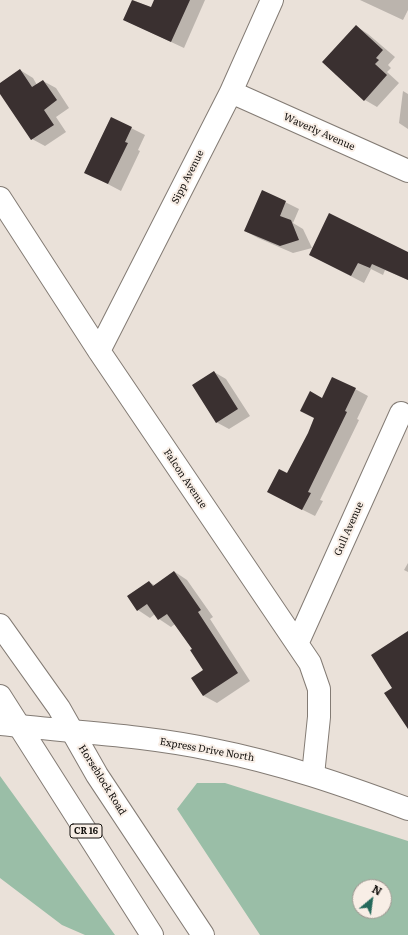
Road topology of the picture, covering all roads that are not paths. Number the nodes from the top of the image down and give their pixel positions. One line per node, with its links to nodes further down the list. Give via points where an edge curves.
1 (272, 0): 2 (street, Sipp Avenue)
2 (231, 92): 3 (street, Waverly Avenue); 5 (street, Sipp Avenue)
3 (408, 171)
4 (0, 198): 5 (street, Falcon Avenue)
5 (99, 352): 8 (street, Falcon Avenue)
6 (401, 413): 8 (street, Gull Avenue)
7 (0, 625): 11 (street, Horseblock Road, via 59,708)
8 (297, 644): 12 (street, Falcon Avenue, via 310,663 319,689)
9 (0, 696): 10 (street, CR 16)
10 (10, 725): 11 (street, Express Drive North); 14 (street, CR 16)
11 (71, 732): 12 (street, Express Drive North, via 212,749); 15 (street, Horseblock Road)
12 (313, 775): 13 (street, Express Drive North)
13 (408, 808)
14 (152, 935)
15 (203, 935)

